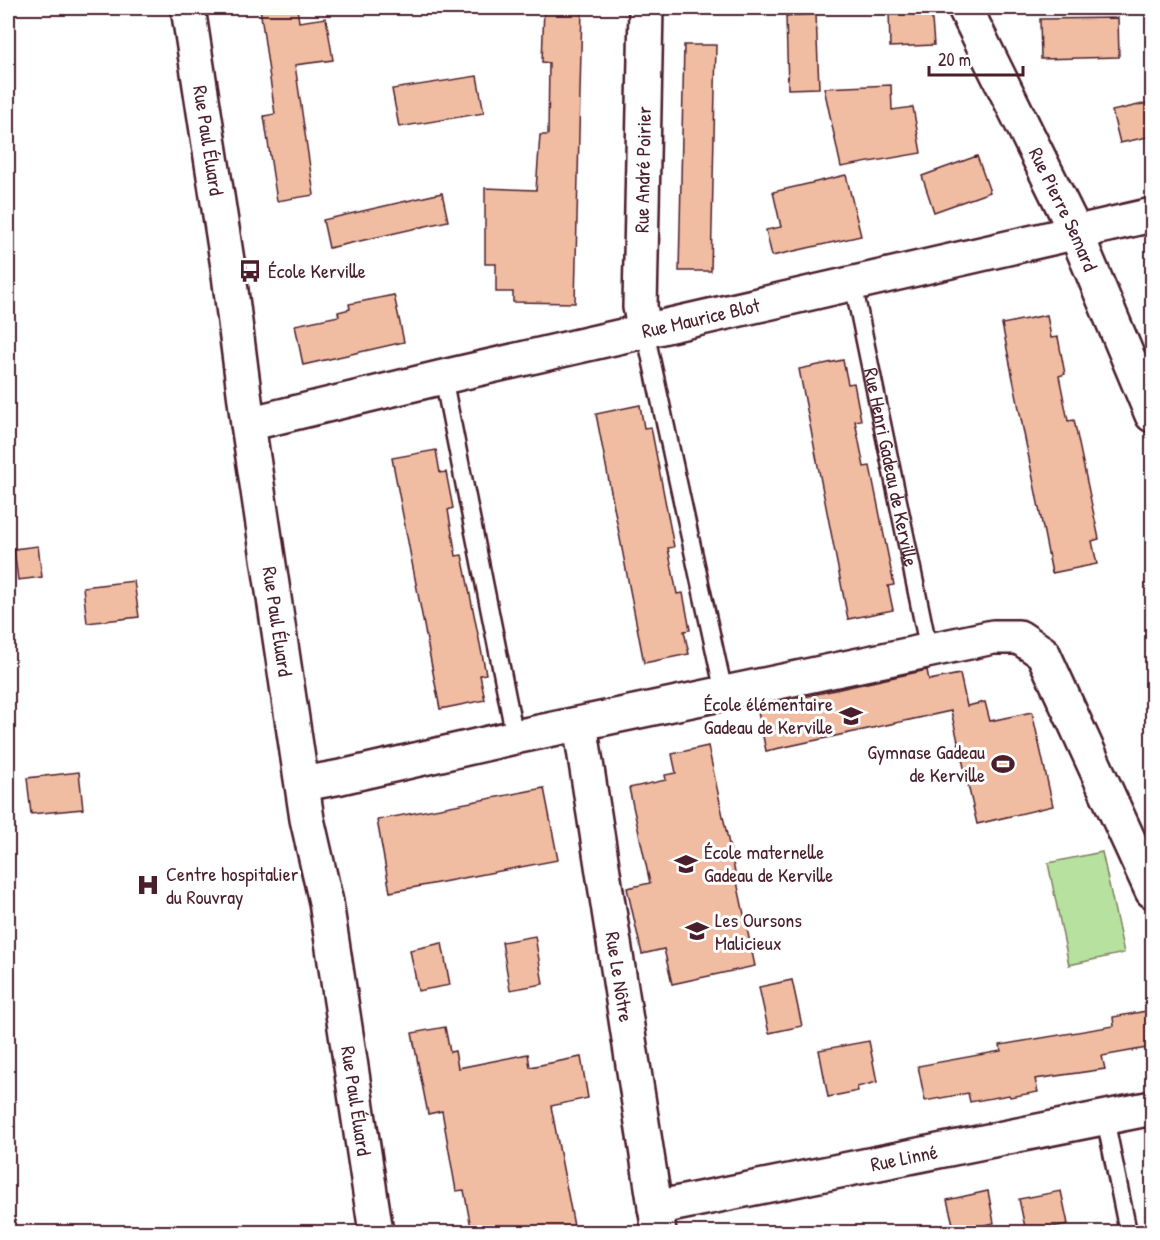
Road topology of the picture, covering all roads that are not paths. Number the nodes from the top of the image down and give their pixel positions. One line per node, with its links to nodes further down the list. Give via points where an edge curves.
1 (188, 8): 10 (street, Rue Paul Éluard)
2 (646, 8): 7 (street, Rue André Poirier, via 640,307)
3 (965, 8): 5 (street, Rue Pierre Semard)
4 (1152, 215): 5 (street, Rue Maurice Blot)
5 (1076, 233): 6 (street, Rue Maurice Blot); 9 (street, Rue Pierre Semard)
6 (853, 283): 7 (street, Rue Maurice Blot); 11 (lane, Rue Henri Gadeau de Kerville)
7 (645, 331): 8 (street, Rue Maurice Blot); 12 (lane)
8 (443, 377): 10 (street, Rue Maurice Blot); 14 (lane)
9 (1152, 416)
10 (248, 424): 15 (street, Rue Paul Éluard)
11 (928, 651): 12 (street); 16 (street, via 993,637 1019,638 1043,653)
12 (724, 693): 13 (street)
13 (580, 724): 14 (street); 19 (street, Rue Le Nôtre)
14 (515, 737): 15 (street)
15 (303, 784): 20 (street, Rue Paul Éluard, via 326,902)
16 (1152, 891)
17 (1152, 1108): 18 (street, Rue Linné)
18 (1106, 1118): 19 (street, Rue Linné); 21 (lane)
19 (657, 1220)
20 (376, 1233)
21 (1128, 1233)

